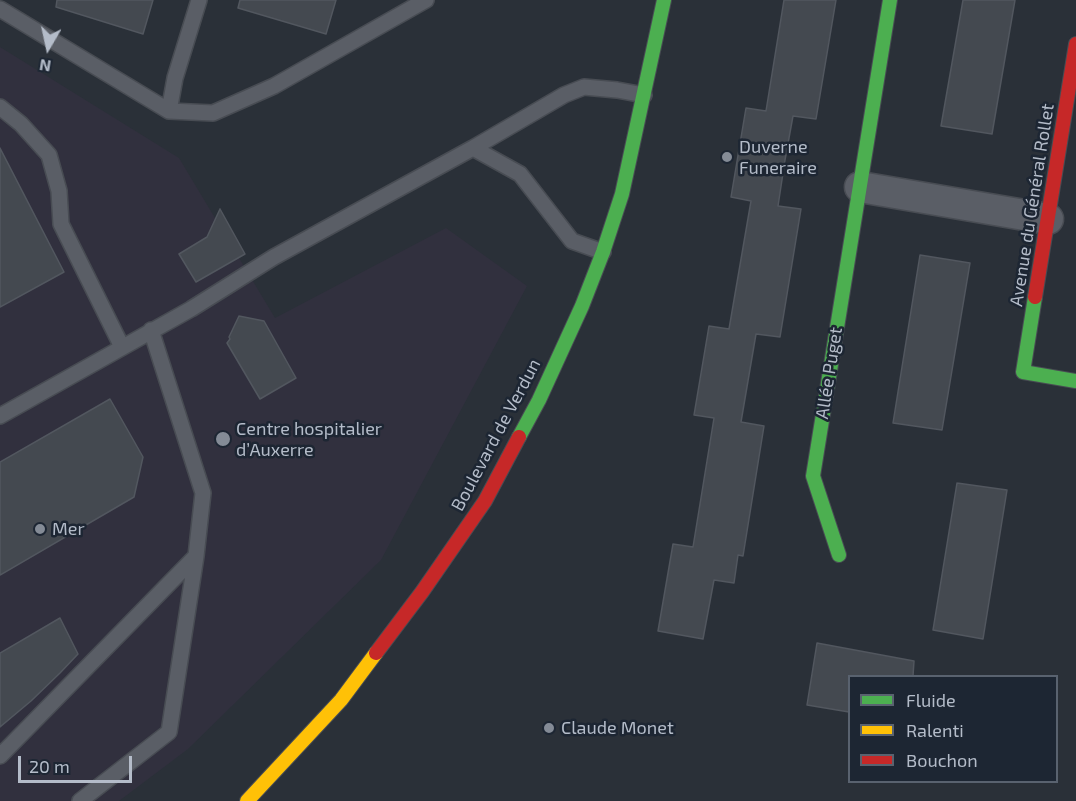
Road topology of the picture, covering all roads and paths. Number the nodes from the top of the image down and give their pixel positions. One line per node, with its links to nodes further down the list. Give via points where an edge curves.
1 (199, 0): 10 (lane)
2 (426, 0): 10 (lane, via 274,86 213,114)
3 (664, 0): 8 (street, Boulevard de Verdun)
4 (890, 0): 12 (street, Allée Puget)
5 (0, 9): 10 (lane)
6 (1076, 44): 7 (street, Avenue du Général Rollet)
7 (1073, 90): 13 (street, Avenue du Général Rollet)
8 (644, 95): 11 (lane, via 584,87); 14 (street, Boulevard de Verdun, via 622,194)
9 (0, 107): 16 (lane, via 49,155 59,191 61,224)
10 (169, 111)
11 (473, 147): 14 (lane, via 520,174 572,241); 15 (lane)
12 (860, 187): 13 (street); 19 (street, Allée Puget, via 813,476)
13 (1048, 219): 17 (street, Avenue du Général Rollet, via 1023,372)
14 (603, 252): 23 (street, Boulevard de Verdun, via 539,400 485,501 341,700)
15 (151, 330): 16 (lane); 20 (lane, via 203,493)
16 (122, 347): 18 (lane)
17 (1076, 381)
18 (0, 416)
19 (839, 555)
20 (196, 556): 21 (lane); 22 (lane, via 169,732)
21 (0, 756)
22 (80, 801)
23 (247, 801)

